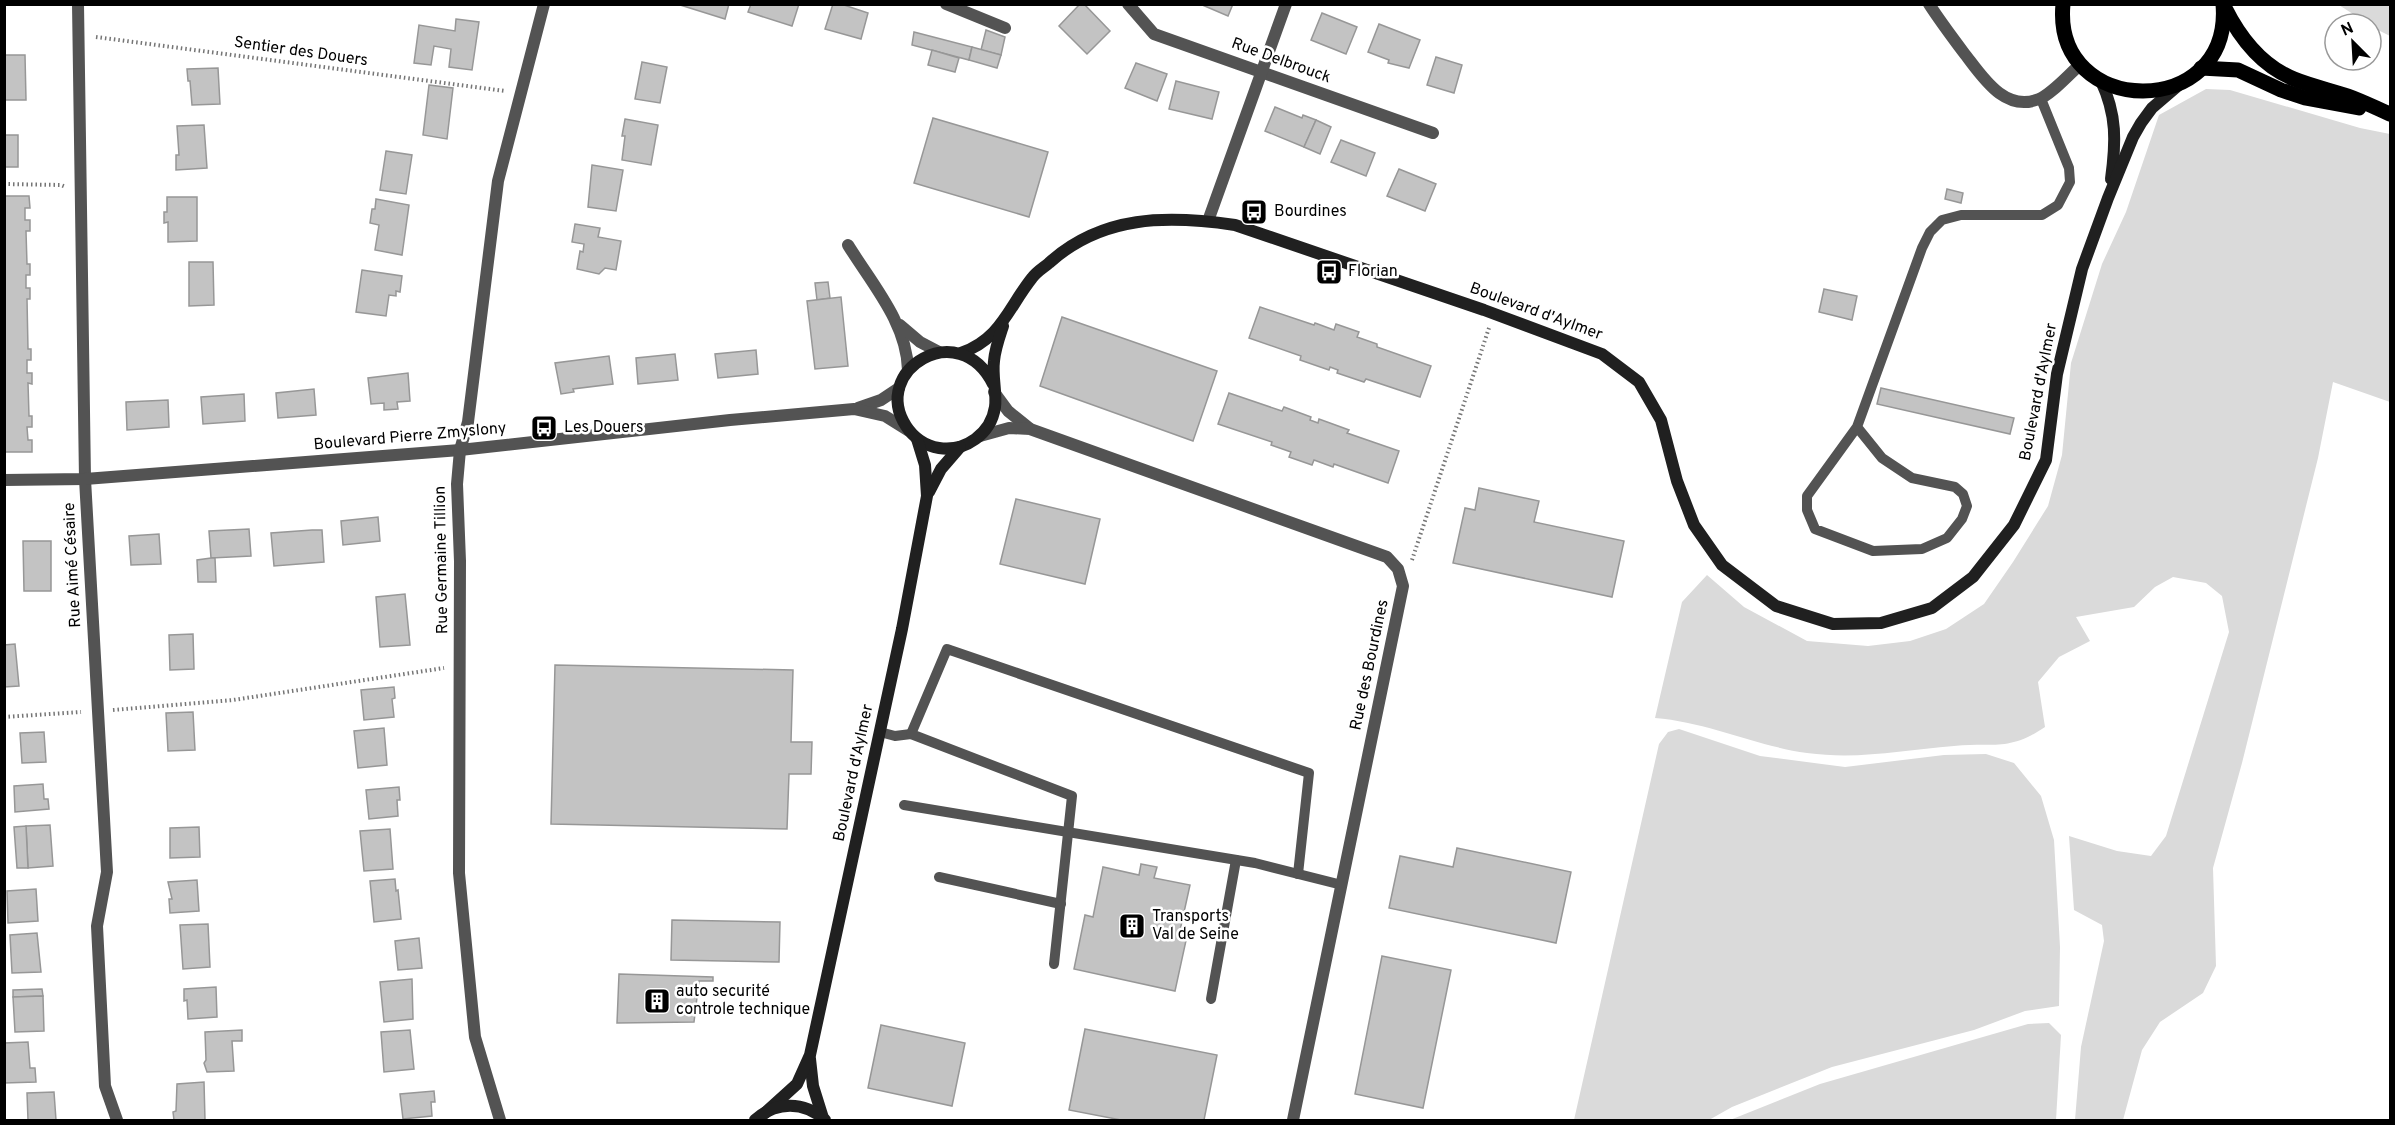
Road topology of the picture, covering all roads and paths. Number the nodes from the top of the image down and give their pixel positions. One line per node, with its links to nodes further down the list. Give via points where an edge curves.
1 (78, 4): 10 (street, Rue Aimé Césaire)
2 (544, 4): 16 (street, Rue Germaine Tillion)
3 (945, 4): 9 (street)
4 (1128, 4): 13 (street, Rue Delbrouck, via 1154,34)
5 (1286, 4): 13 (street)
6 (1929, 4): 17 (street, via 1991,87 2011,100 2026,103)
7 (2224, 5): 12 (main road, via 2218,42); 18 (main road, via 2239,33 2272,67 2294,79)
8 (2062, 7): 11 (main road, via 2067,39)
9 (1005, 28)
10 (79, 35): 16 (path, Sentier des Douers); 21 (street, Rue Aimé Césaire)
11 (2081, 64): 14 (main road); 17 (street)
12 (2201, 68): 15 (main road); 18 (main road, via 2238,70 2305,98)
13 (1261, 72): 19 (street, Rue Delbrouck); 23 (street)
14 (2101, 81): 15 (main road, via 2146,93); 22 (street, Boulevard d'Aylmer, via 2115,130)
15 (2183, 82): 22 (street, Boulevard d'Aylmer, via 2152,108 2141,123)
16 (520, 94): 39 (street, Rue Germaine Tillion, via 498,181 468,422)
17 (2041, 99): 34 (lane, via 2069,168 2070,182 2058,205 2042,214 1961,215 1942,220 1930,232)
18 (2391, 114)
19 (1433, 133)
20 (4, 184): 21 (path)
21 (81, 188): 40 (street, Rue Aimé Césaire)
22 (2108, 198): 25 (street, Boulevard d'Aylmer, via 2082,268 2057,374 2046,460 2014,525 1973,577 1932,608 1881,623 1833,624 1776,606 1722,565 1694,525 1677,481 1662,420 1639,382 1602,354)
23 (1208, 221): 25 (street, Boulevard d'Aylmer, via 1261,233); 27 (street, Boulevard d'Aylmer, via 1149,220 1112,226 1068,246 1032,277)
24 (848, 245): 26 (street)
25 (1494, 313): 43 (path)
26 (895, 320): 28 (street, via 920,342); 30 (street, via 907,349)
27 (1005, 321): 29 (street, Boulevard d'Aylmer, via 990,337); 32 (street, Boulevard d'Aylmer, via 997,345)
28 (939, 352): 29 (street); 30 (street)
29 (961, 353): 32 (street, via 981,365)
30 (908, 370): 31 (street)
31 (899, 388): 33 (street, Boulevard Pierre Zmyslony, via 881,400); 36 (street, via 899,411)
32 (994, 388): 35 (street, Rue des Bourdines, via 1008,411); 37 (street, via 992,417)
33 (854, 409): 36 (street, Boulevard Pierre Zmyslony, via 885,416); 39 (street, Boulevard Pierre Zmyslony)
34 (1857, 427): 34 (lane, via 1882,458 1912,478 1955,487 1963,494 1967,506 1947,538 1922,549 1873,551 1815,529 1807,510 1807,496)
35 (1030, 429): 37 (street, Rue des Bourdines, via 1009,428); 43 (street, Rue des Bourdines, via 1387,557 1398,569)
36 (913, 435): 38 (street, via 938,448); 42 (street, Boulevard d'Aylmer, via 925,465)
37 (980, 436): 38 (street)
38 (960, 447): 42 (street, Boulevard d'Aylmer, via 941,469)
39 (460, 450): 40 (street, Boulevard Pierre Zmyslony); 44 (street, Rue Germaine Tillion)
40 (85, 479): 41 (street, Boulevard Pierre Zmyslony); 45 (street, Rue Aimé Césaire)
41 (4, 480)
42 (927, 496): 47 (street, Boulevard d'Aylmer)
43 (1403, 586): 54 (street, Rue des Bourdines)
44 (460, 665): 45 (path, via 232,700); 61 (street, Rue Germaine Tillion, via 459,873 475,1037)
45 (98, 711): 46 (path); 60 (street, Rue Aimé Césaire, via 107,872 97,926 105,1086)
46 (4, 717)
47 (880, 732): 48 (lane, via 895,736); 58 (street, Boulevard d'Aylmer)
48 (911, 734): 50 (lane, via 1072,796); 52 (lane, via 947,649 1309,773)
49 (904, 805): 50 (lane)
50 (1069, 833): 51 (lane); 55 (lane)
51 (1236, 860): 52 (lane); 57 (lane)
52 (1298, 874): 54 (lane)
53 (939, 877): 55 (lane)
54 (1342, 885): 63 (street, Rue des Bourdines)
55 (1061, 904): 56 (lane)
56 (1054, 964)
57 (1211, 999)
58 (810, 1055): 59 (street, Boulevard d'Aylmer, via 797,1084); 62 (street, Boulevard d'Aylmer, via 813,1086)
59 (760, 1117): 62 (street, via 775,1108 796,1106)
60 (117, 1120)
61 (500, 1120)
62 (825, 1120)
63 (1293, 1120)

